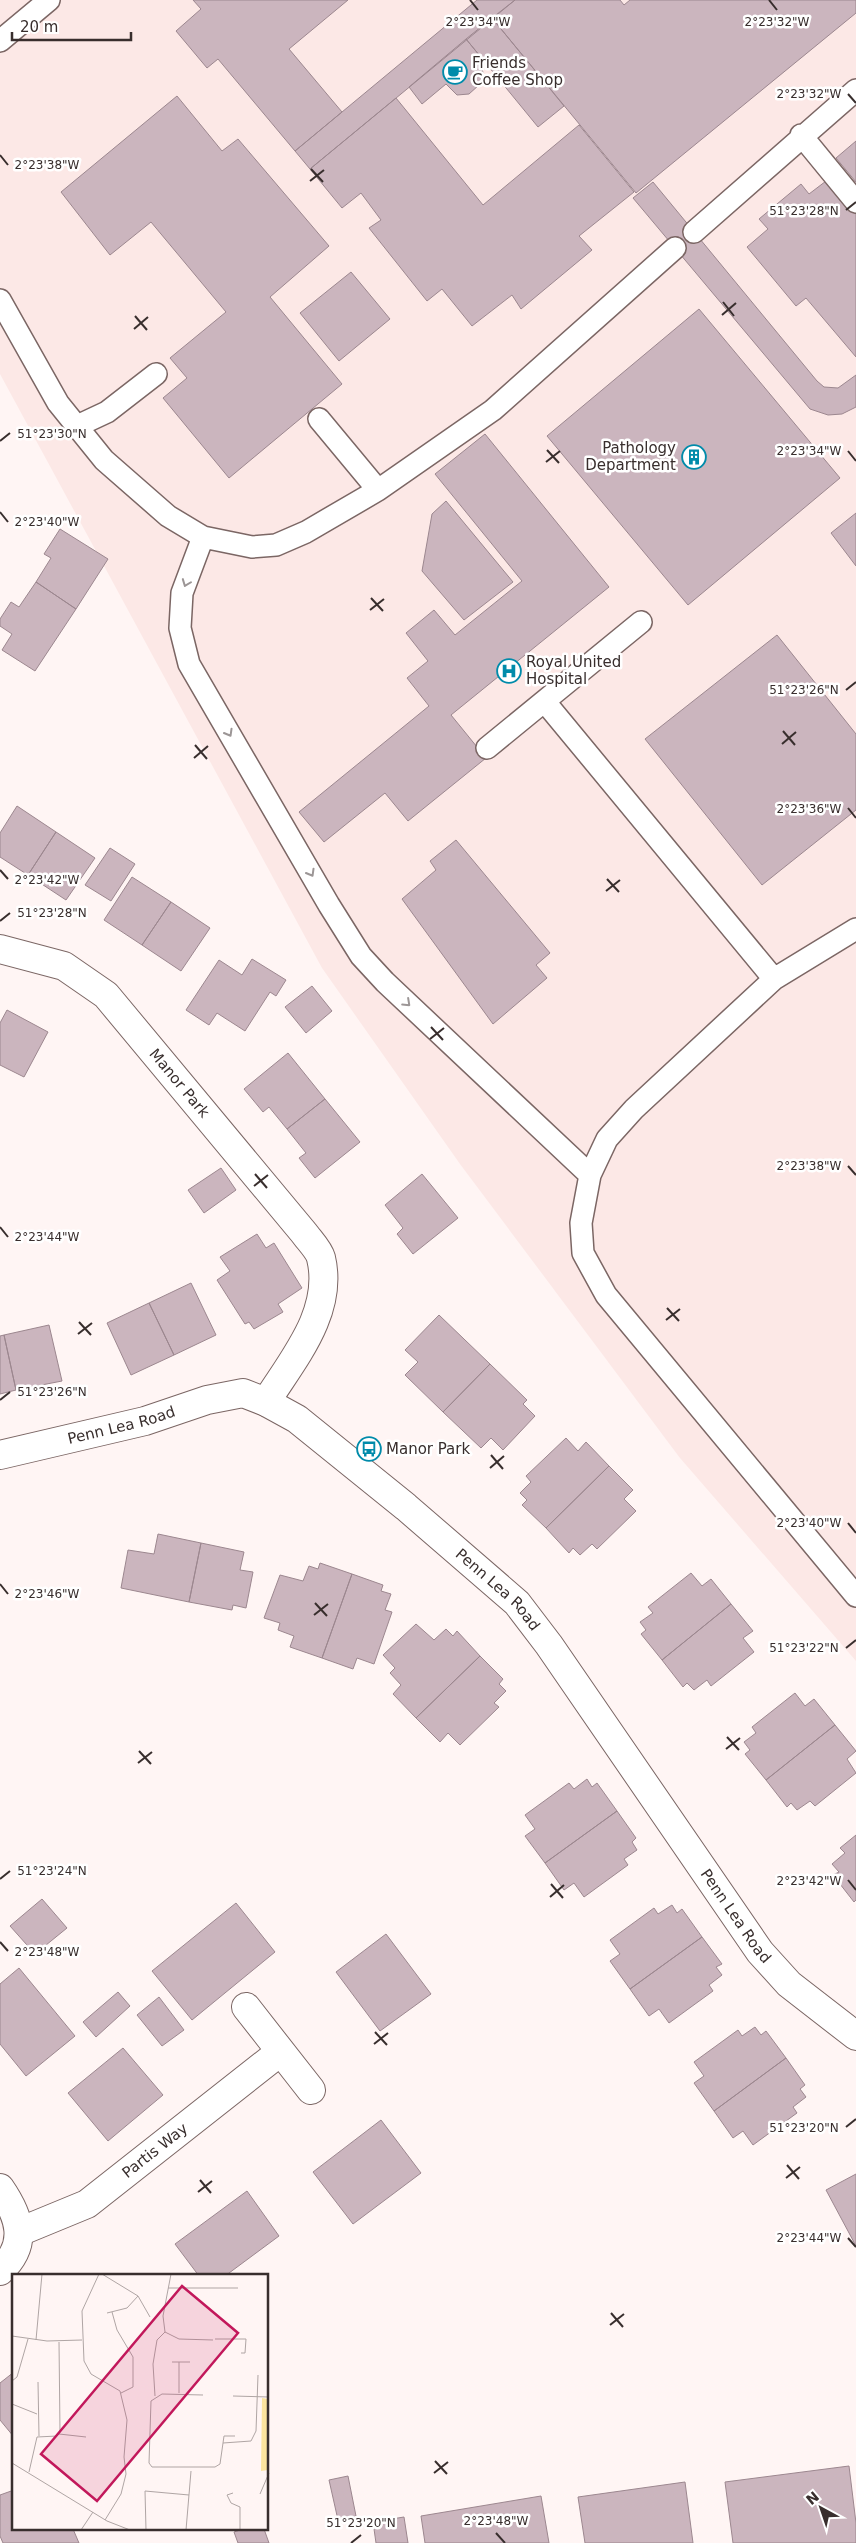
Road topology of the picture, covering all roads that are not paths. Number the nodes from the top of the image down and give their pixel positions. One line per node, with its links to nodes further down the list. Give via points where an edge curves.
1 (49, 0): 2 (lane)
2 (0, 41)
3 (856, 90): 4 (lane)
4 (802, 135): 5 (lane); 6 (lane)
5 (856, 202)
6 (694, 232)
7 (675, 248): 12 (lane, via 493,410)
8 (0, 300): 11 (lane)
9 (156, 374): 11 (lane, via 107,412)
10 (319, 419): 12 (lane)
11 (75, 427): 13 (lane, via 104,460 168,516)
12 (378, 490): 13 (lane, via 306,532 276,545 252,547)
13 (203, 537): 20 (lane, one-way to 20, via 182,593 180,628 189,664 329,904 361,956 384,982)
14 (641, 622): 15 (lane)
15 (545, 702): 16 (lane); 19 (lane)
16 (487, 748)
17 (856, 929): 19 (lane)
18 (0, 949): 21 (street, Manor Park, via 64,966 106,995 321,1256 324,1284 315,1323)
19 (774, 979): 20 (lane, via 634,1109 607,1138)
20 (590, 1175): 23 (lane, via 581,1223 583,1253 606,1295)
21 (266, 1402): 22 (street, Penn Lea Road, via 243,1393 207,1400 146,1421); 25 (street, Penn Lea Road, via 297,1419 517,1603 760,1952 789,1984)
22 (0, 1455)
23 (856, 1596)
24 (246, 2007): 26 (street)
25 (856, 2036)
26 (280, 2052): 27 (street); 29 (street, Partis Way, via 87,2204)
27 (311, 2090)
28 (0, 2188): 29 (street, via 11,2205)
29 (19, 2232): 30 (street, via 13,2259)
30 (0, 2271)

